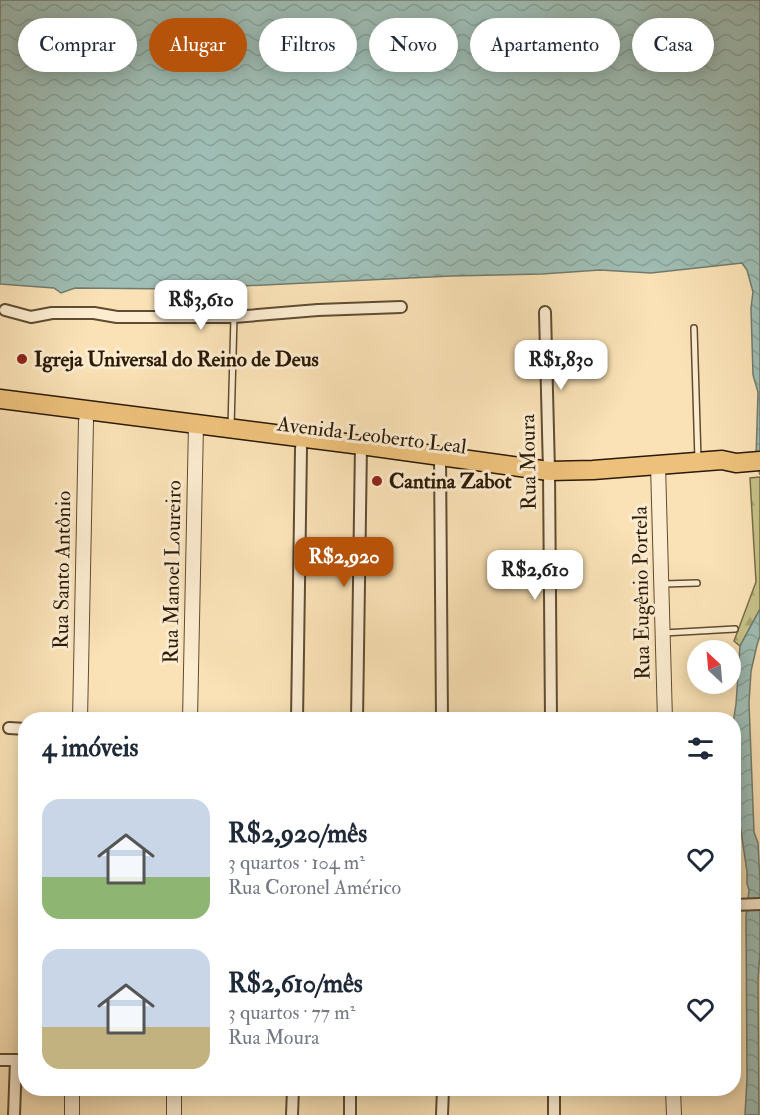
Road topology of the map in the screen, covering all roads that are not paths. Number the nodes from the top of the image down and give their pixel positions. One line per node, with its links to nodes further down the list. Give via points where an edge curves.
1 (401, 307): 4 (street)
2 (5, 310): 4 (street, via 31,317 52,313)
3 (545, 312): 17 (street, Rua Moura)
4 (234, 317): 9 (lane)
5 (694, 328): 14 (lane)
6 (0, 399): 10 (main road, Avenida Leoberto Leal)
7 (0, 410): 8 (main road, Avenida Leoberto Leal)
8 (86, 421): 10 (main road, Avenida Leoberto Leal); 22 (street, Rua Santo Antônio)
9 (230, 428): 10 (main road, Avenida Leoberto Leal); 12 (main road, Avenida Leoberto Leal)
10 (196, 429): 11 (main road, Avenida Leoberto Leal); 23 (street, Rua Manoel Loureiro)
11 (301, 448): 12 (main road, Avenida Leoberto Leal); 24 (street)
12 (361, 450): 13 (main road, Avenida Leoberto Leal); 25 (street)
13 (440, 461): 17 (main road, Avenida Leoberto Leal); 26 (street)
14 (698, 462): 15 (main road, Avenida Leoberto Leal); 16 (main road, Avenida Leoberto Leal)
15 (749, 462): 16 (main road, Avenida Leoberto Leal, via 728,470)
16 (659, 470): 17 (main road, Avenida Leoberto Leal, via 580,481); 19 (street, Rua Eugênio Portela)
17 (549, 476): 27 (street, Rua Moura)
18 (697, 583): 19 (lane)
19 (662, 584): 21 (street, Rua Eugênio Portela)
20 (735, 629): 21 (lane)
21 (663, 633): 28 (street, Rua Eugênio Portela)
22 (80, 712)
23 (190, 712)
24 (297, 712)
25 (357, 712)
26 (442, 712)
27 (551, 712)
28 (665, 712)
29 (9, 728): 30 (street)
30 (18, 729)
31 (760, 904): 32 (street)
32 (741, 905)
33 (0, 1060): 34 (street)
34 (18, 1060)
35 (18, 1084): 43 (street)
36 (72, 1096): 44 (street)
37 (174, 1096): 45 (street)
38 (293, 1096): 46 (street)
39 (350, 1096): 47 (street)
40 (443, 1096): 48 (street)
41 (554, 1096): 49 (street)
42 (674, 1096): 50 (street)
43 (14, 1115)
44 (72, 1115)
45 (174, 1115)
46 (292, 1115)
47 (350, 1115)
48 (442, 1115)
49 (554, 1115)
50 (674, 1115)

